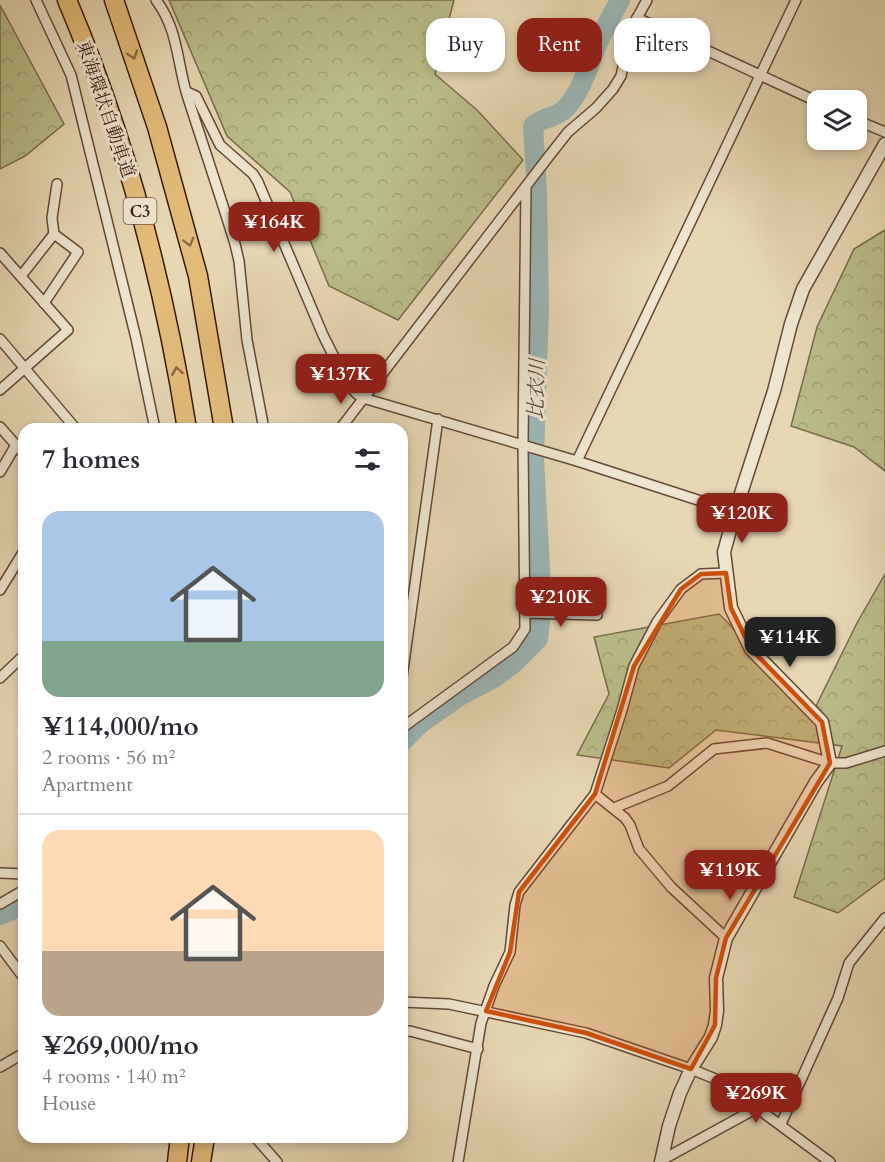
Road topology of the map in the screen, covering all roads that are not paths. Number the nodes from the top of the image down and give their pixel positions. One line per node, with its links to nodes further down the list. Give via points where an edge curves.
1 (36, 0): 28 (street, via 71,75)
2 (67, 0): 29 (highway, 東海環状自動車道 / C3, one-way to 2, via 145,226)
3 (114, 0): 30 (highway, C3, one-way to 30, via 157,127 198,276)
4 (156, 0): 11 (street, via 175,39)
5 (648, 0): 7 (street)
6 (796, 0): 10 (street)
7 (637, 18)
8 (710, 53): 10 (street)
9 (622, 72): 17 (street, via 613,89 568,132)
10 (761, 77): 12 (street); 37 (street)
11 (187, 92): 25 (street, via 196,96 220,145 258,182 323,335 346,381); 31 (street, via 239,261 247,340)
12 (807, 97)
13 (867, 125): 14 (street)
14 (885, 132)
15 (885, 144): 39 (street, via 803,289)
16 (57, 184): 18 (street)
17 (526, 187): 25 (street); 34 (street)
18 (54, 234): 20 (street); 21 (street, via 78,252)
19 (0, 253): 20 (street)
20 (21, 276): 21 (street)
21 (44, 303): 23 (street, via 68,330)
22 (0, 339): 23 (street)
23 (25, 368): 24 (street); 27 (street)
24 (0, 390)
25 (363, 398): 26 (street); 32 (street)
26 (438, 419): 34 (street); 45 (street)
27 (71, 423)
28 (154, 423)
29 (186, 423)
30 (223, 423)
31 (263, 423)
32 (344, 423)
33 (0, 427): 35 (street)
34 (523, 444): 37 (street); 43 (street)
35 (16, 445): 36 (street); 38 (street)
36 (18, 447)
37 (577, 461): 39 (street)
38 (0, 472)
39 (735, 512): 41 (street, via 724,552)
40 (18, 561): 42 (street)
41 (726, 573): 50 (street, via 731,608 751,649 822,722); 51 (street, via 701,574 681,589 657,622 634,666)
42 (0, 590)
43 (525, 613): 44 (street); 48 (street, via 525,629 513,647)
44 (597, 615)
45 (408, 635)
46 (18, 661): 47 (street)
47 (0, 678)
48 (408, 724)
49 (885, 750): 50 (street, via 846,763)
50 (830, 763): 52 (street, via 767,743 714,749 668,786); 58 (street)
51 (595, 794): 52 (street); 62 (street, via 519,892 510,952)
52 (614, 808): 58 (street, via 630,825 639,849 656,870)
53 (0, 873): 54 (street)
54 (18, 874)
55 (18, 894): 56 (street)
56 (0, 904)
57 (885, 918): 69 (street, via 849,963 838,998)
58 (726, 938): 67 (street, via 716,978 715,1025)
59 (0, 946): 60 (street)
60 (18, 970)
61 (408, 1002): 62 (street)
62 (486, 1011): 64 (street); 67 (street, via 586,1034)
63 (408, 1031): 64 (street)
64 (477, 1049): 77 (street)
65 (18, 1056): 66 (street)
66 (0, 1067)
67 (691, 1069): 68 (street, via 730,1085); 73 (street, via 673,1114)
68 (757, 1108): 69 (street); 73 (street)
69 (781, 1124): 78 (street)
70 (179, 1143): 74 (highway)
71 (204, 1143): 75 (highway)
72 (260, 1143): 76 (street)
73 (662, 1161)
74 (177, 1162)
75 (201, 1162)
76 (276, 1162)
77 (458, 1162)
78 (830, 1162)

